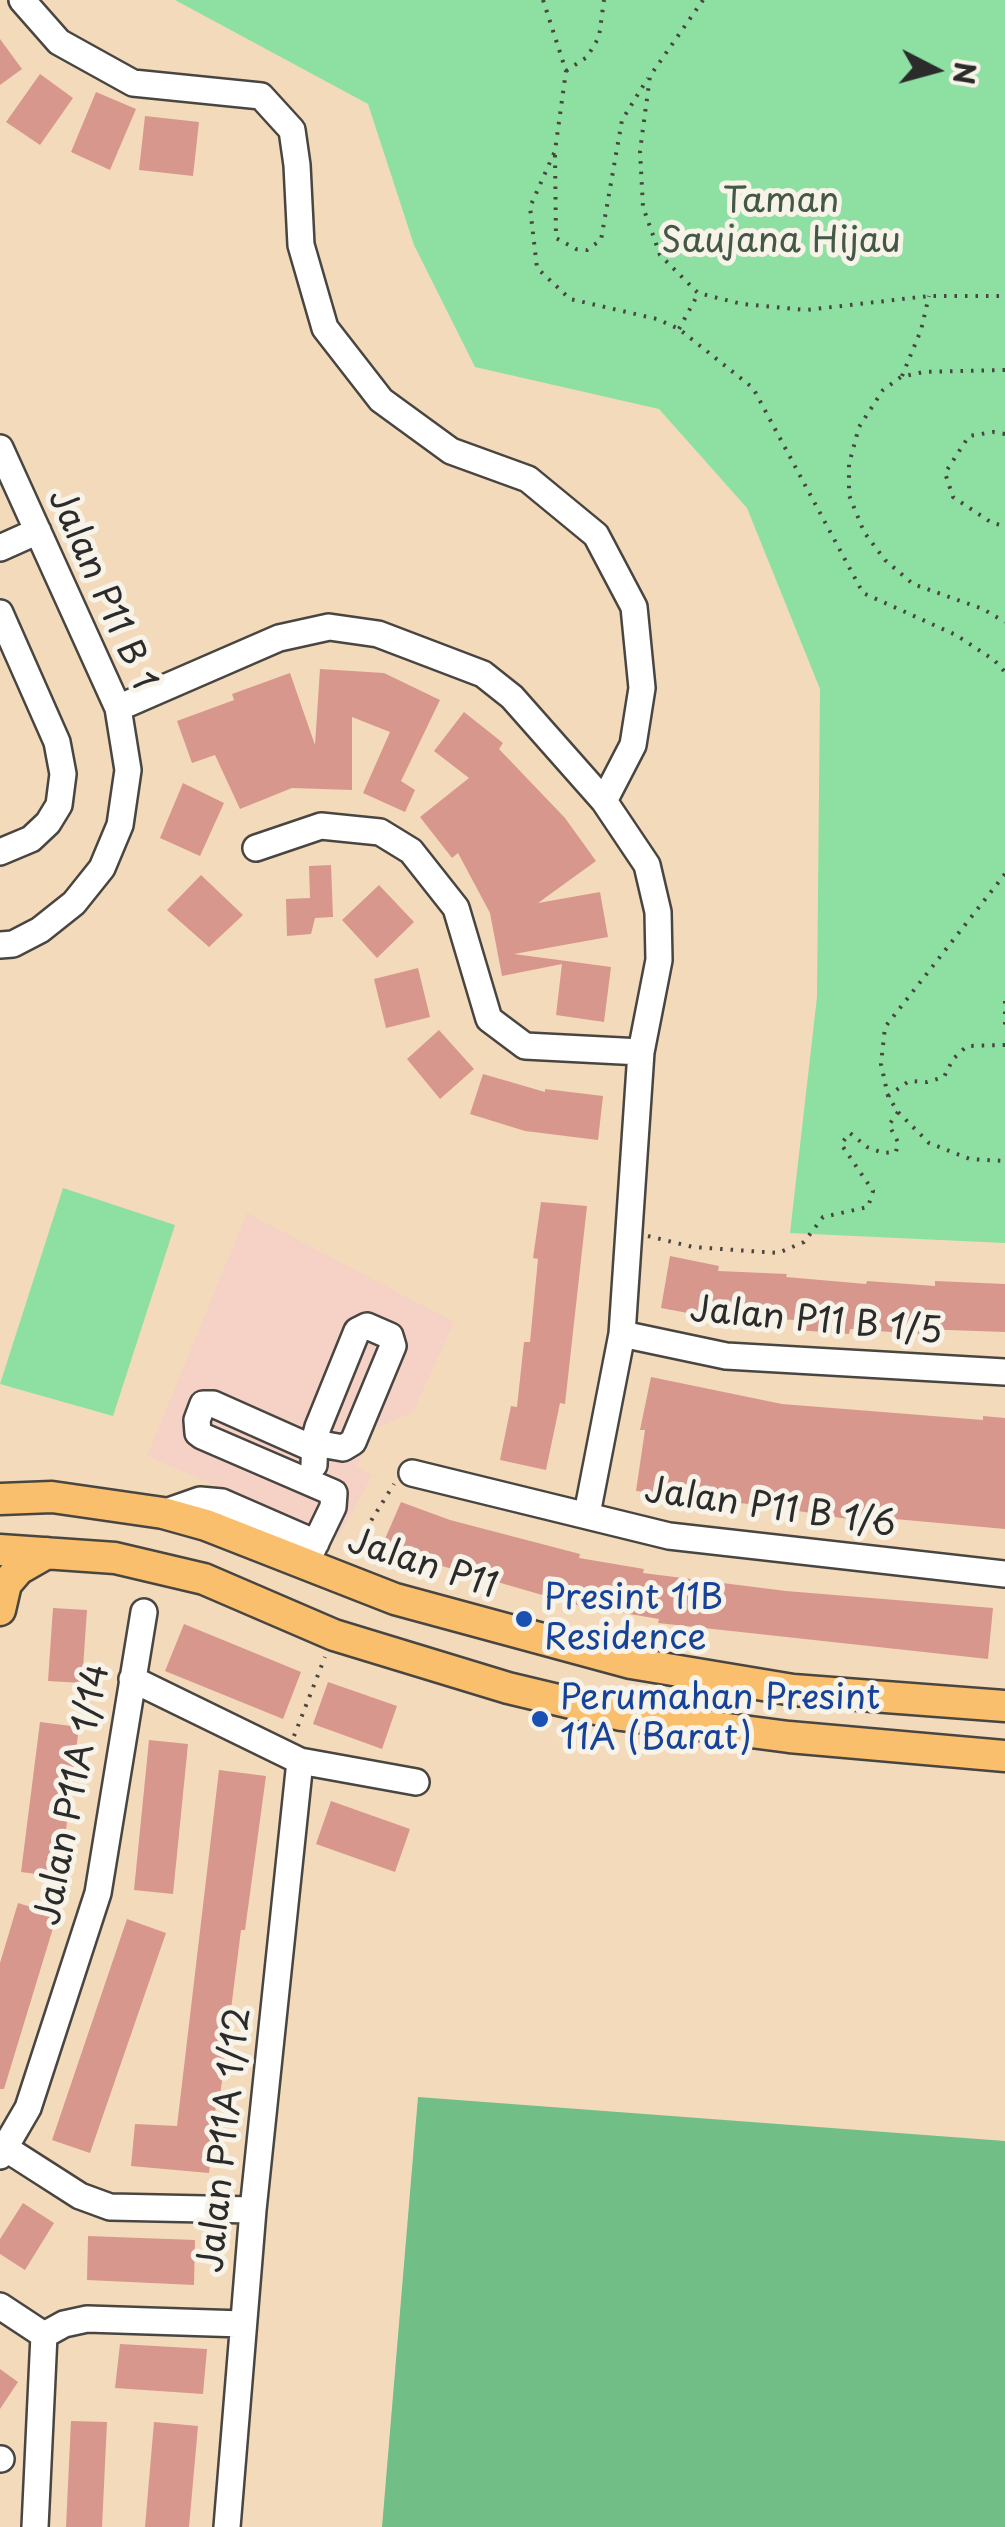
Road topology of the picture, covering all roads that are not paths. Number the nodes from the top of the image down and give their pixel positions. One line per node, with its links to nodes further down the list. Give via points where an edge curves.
1 (22, 0): 7 (street, via 59,42 133,83 261,96 292,130 301,245 325,328 380,400 451,451 528,479 596,535 634,607 642,688 633,745)
2 (0, 448): 3 (street, Jalan P11 B 1)
3 (38, 532): 4 (street); 6 (street, Jalan P11 B 1)
4 (0, 548)
5 (0, 613): 9 (street, via 57,742 63,774 59,805 48,823)
6 (118, 708): 7 (street, via 279,638 328,628 378,634 483,674 512,697); 10 (street, Jalan P11 B 1, via 128,770 120,825 102,868 51,921)
7 (604, 802): 11 (street, via 647,865 658,912 659,960)
8 (256, 848): 11 (street, via 321,826 380,832 411,850 456,908 489,1019 524,1046)
9 (0, 852)
10 (0, 944)
11 (641, 1052): 12 (street)
12 (622, 1334): 13 (street, Jalan P11 B 1/5, via 726,1356); 21 (street)
13 (1005, 1372)
14 (314, 1446): 16 (street); 16 (street, via 203,1404 196,1427 202,1436); 18 (street)
15 (412, 1473): 21 (street, Jalan P11 B 1/6)
16 (292, 1474): 18 (street)
17 (0, 1476): 19 (main road)
18 (319, 1485): 24 (street, via 335,1498)
19 (52, 1497): 20 (main road, Jalan P11); 24 (main road, Jalan P11, via 163,1513)
20 (0, 1499)
21 (587, 1514): 25 (street, Jalan P11 B 1/6, via 669,1536)
22 (0, 1550): 23 (main road)
23 (47, 1553): 26 (main road, via 6,1584); 30 (main road, via 115,1558 204,1579 334,1635 620,1715)
24 (311, 1554): 29 (main road, Jalan P11, via 395,1600 631,1663 793,1690)
25 (1005, 1574)
26 (0, 1610)
27 (144, 1612): 28 (street, Jalan P11A 1/14)
28 (132, 1679): 31 (street); 33 (street, Jalan P11A 1/14, via 98,1894 28,2108)
29 (1005, 1706)
30 (1005, 1756)
31 (294, 1758): 32 (street); 34 (street, Jalan P11A 1/12)
32 (416, 1782)
33 (2, 2152): 34 (street, via 110,2206)
34 (253, 2210): 36 (street, Jalan P11A 1/12)
35 (0, 2306): 37 (street)
36 (242, 2324): 37 (street, via 87,2319); 39 (street, Jalan P11A 1/12)
37 (44, 2335): 38 (street)
38 (36, 2527)
39 (226, 2527)

